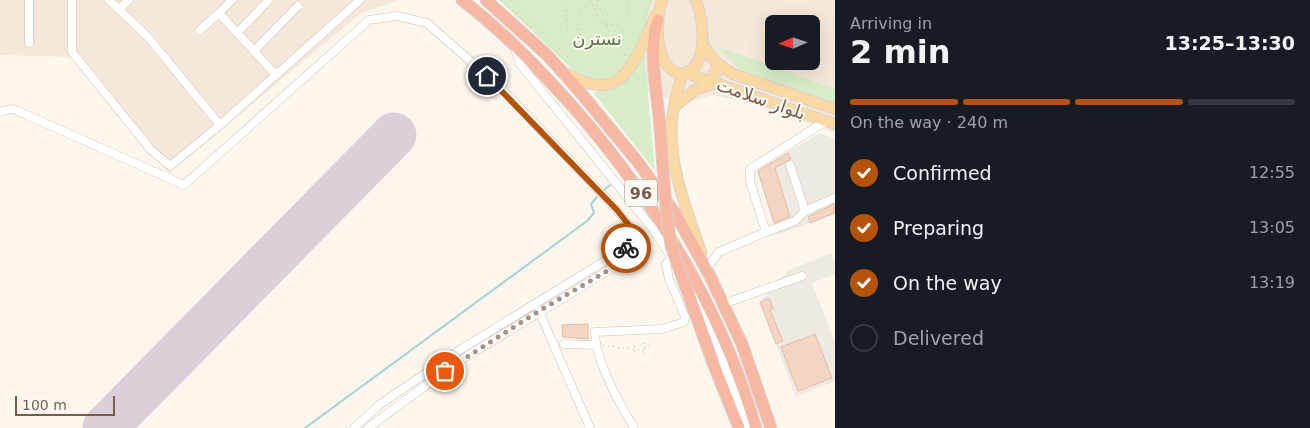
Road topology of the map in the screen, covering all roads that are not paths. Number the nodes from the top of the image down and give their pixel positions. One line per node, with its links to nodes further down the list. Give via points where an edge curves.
1 (29, 0): 18 (street)
2 (72, 0): 31 (street, via 72,52 151,150 170,166)
3 (109, 0): 13 (street)
4 (129, 0): 13 (street)
5 (232, 0): 14 (street)
6 (269, 0): 17 (street)
7 (360, 0): 25 (street)
8 (462, 0): 19 (highway, 96)
9 (696, 0): 20 (main road, via 702,25)
10 (490, 2): 22 (highway, 96)
11 (661, 2): 15 (main road); 22 (main road, via 633,66 618,80 608,85 588,85)
12 (298, 6): 21 (street)
13 (119, 9): 31 (street, via 148,37)
14 (219, 13): 16 (street); 17 (street)
15 (658, 20): 24 (main road, via 664,59 671,70); 52 (highway, bridge, via 654,49 671,246)
16 (200, 30)
17 (237, 33): 21 (street)
18 (29, 43)
19 (514, 44): 35 (street, via 520,64); 54 (highway, 96, via 608,147 661,221 698,283 729,350)
20 (702, 44): 23 (main road, بلوار سلامت); 24 (main road, via 696,64)
21 (254, 51): 25 (street)
22 (558, 68): 40 (highway, 96, via 602,116 675,212)
23 (721, 68): 26 (main road, via 714,73); 28 (main road, بلوار سلامت)
24 (684, 74): 26 (main road, بلوار سلامت); 27 (main road)
25 (276, 75): 31 (street)
26 (715, 83): 27 (main road, via 691,92); 30 (main road, بلوار سلامت)
27 (674, 108): 40 (main road, via 672,139 678,179)
28 (835, 109)
29 (0, 112): 37 (street, via 18,111 184,185 361,25 388,15 410,17 427,22 501,88 617,210)
30 (831, 122): 36 (street, via 750,169 750,181)
31 (220, 125)
32 (790, 165): 34 (street)
33 (835, 198): 34 (street)
34 (805, 211): 36 (street, via 795,221)
35 (653, 229): 37 (street); 39 (street)
36 (766, 232): 40 (street, via 719,252)
37 (639, 238): 38 (street)
38 (627, 250): 43 (street, via 626,260); 49 (street, via 463,348 379,406)
39 (672, 258): 45 (street, via 666,264 684,322 662,330); 53 (street, via 695,295)
40 (706, 270): 42 (highway, 96)
41 (802, 276): 42 (street)
42 (723, 304): 55 (highway, 96, via 742,344)
43 (539, 311): 50 (street, via 459,361); 51 (street)
44 (594, 322): 45 (street)
45 (595, 332): 47 (street)
46 (564, 344): 47 (street)
47 (595, 344): 48 (street)
48 (633, 426)
49 (354, 428)
50 (368, 428)
51 (590, 428)
52 (739, 428)
53 (748, 428)
54 (756, 428)
55 (771, 428)

